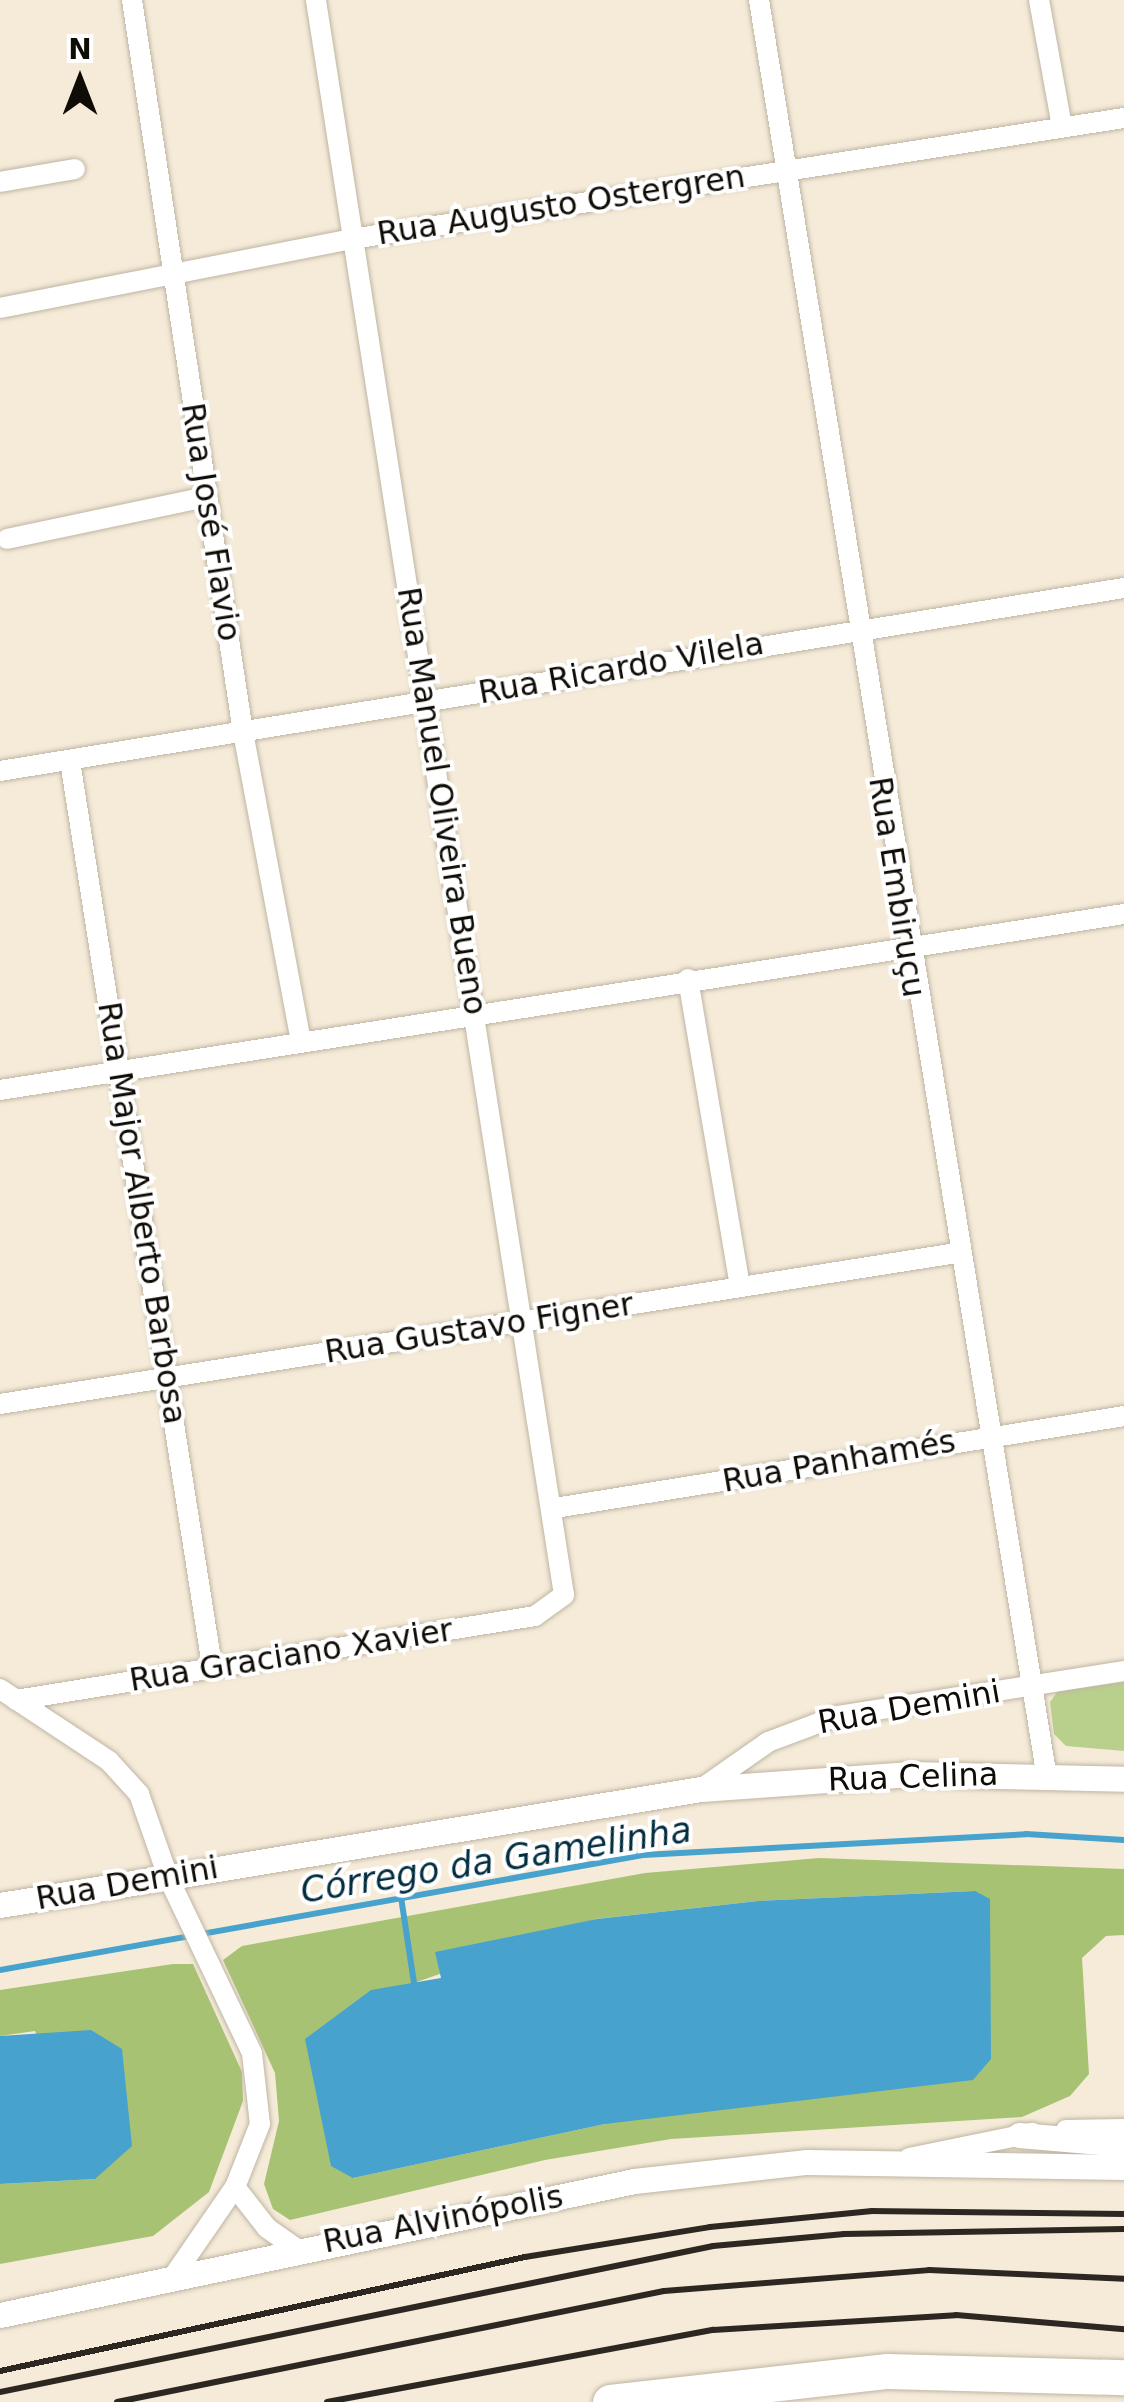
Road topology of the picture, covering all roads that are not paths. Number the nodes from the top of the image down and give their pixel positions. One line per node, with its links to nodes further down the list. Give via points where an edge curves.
1 (132, 0): 11 (street, Rua José Flavio)
2 (316, 0): 10 (street, Rua Manuel Oliveira Bueno)
3 (760, 0): 8 (street, Rua Embiruçu)
4 (1040, 0): 6 (street)
5 (1124, 118): 6 (street, Rua Augusto Ostergren)
6 (1062, 128): 8 (street, Rua Augusto Ostergren)
7 (75, 169): 9 (street)
8 (787, 169): 10 (street, Rua Augusto Ostergren); 16 (street, Rua Embiruçu)
9 (0, 182)
10 (352, 239): 11 (street, Rua Augusto Ostergren); 17 (street, Rua Manuel Oliveira Bueno)
11 (174, 270): 12 (street, Rua Augusto Ostergren); 13 (street, Rua José Flavio)
12 (0, 308)
13 (206, 497): 14 (street); 18 (street, Rua José Flavio)
14 (6, 539)
15 (1124, 588): 16 (street, Rua Ricardo Vilela)
16 (855, 628): 17 (street, Rua Ricardo Vilela); 22 (street, Rua Embiruçu)
17 (427, 700): 18 (street, Rua Ricardo Vilela); 24 (street, Rua Manuel Oliveira Bueno)
18 (243, 732): 19 (street, Rua Ricardo Vilela); 25 (street, Rua José Flavio)
19 (70, 761): 20 (street, Rua Ricardo Vilela); 26 (street, Rua Major Alberto Barbosa)
20 (0, 770)
21 (1124, 914): 22 (street)
22 (906, 945): 23 (street); 28 (street, Rua Embiruçu)
23 (688, 979): 24 (street); 29 (street)
24 (475, 1012): 25 (street); 30 (street, Rua Manuel Oliveira Bueno)
25 (300, 1042): 26 (street)
26 (119, 1072): 27 (street); 31 (street, Rua Major Alberto Barbosa)
27 (0, 1090)
28 (957, 1252): 29 (street, Rua Gustavo Figner); 34 (street, Rua Embiruçu)
29 (740, 1286): 30 (street, Rua Gustavo Figner)
30 (524, 1321): 31 (street, Rua Gustavo Figner); 35 (street, Rua Manuel Oliveira Bueno)
31 (168, 1377): 32 (street, Rua Gustavo Figner); 37 (street, Rua Major Alberto Barbosa)
32 (0, 1404)
33 (1124, 1416): 34 (street, Rua Panhamés)
34 (987, 1436): 35 (street, Rua Panhamés); 39 (street, Rua Embiruçu)
35 (555, 1508): 36 (street, Rua Manuel Oliveira Bueno)
36 (562, 1602): 37 (street, Rua Graciano Xavier, via 536,1616)
37 (212, 1666): 40 (street, Rua Graciano Xavier)
38 (1124, 1671): 39 (street, Rua Demini)
39 (1030, 1686): 41 (street, Rua Embiruçu); 43 (street, Rua Demini, via 798,1727)
40 (8, 1694): 44 (street, via 127,1776)
41 (1046, 1772): 42 (street, Rua Celina); 43 (street, Rua Celina)
42 (1124, 1778)
43 (702, 1789): 44 (street, Rua Demini)
44 (168, 1877): 45 (street, Rua Demini); 51 (street, via 252,2053 262,2100)
45 (0, 1905)
46 (1124, 2128): 47 (street, Rua Alvinópolis)
47 (1019, 2134): 48 (street); 49 (street, Rua Alvinópolis)
48 (1124, 2144)
49 (892, 2162): 50 (street, Rua Alvinópolis); 52 (street, Rua Alvinópolis, via 634,2181)
50 (1124, 2167)
51 (235, 2186): 52 (street, via 267,2228); 53 (street)
52 (297, 2249): 53 (street, Rua Alvinópolis)
53 (175, 2274): 54 (street, Rua Alvinópolis)
54 (0, 2314)
55 (1124, 2377): 56 (highway, via 888,2371)
56 (610, 2402)

